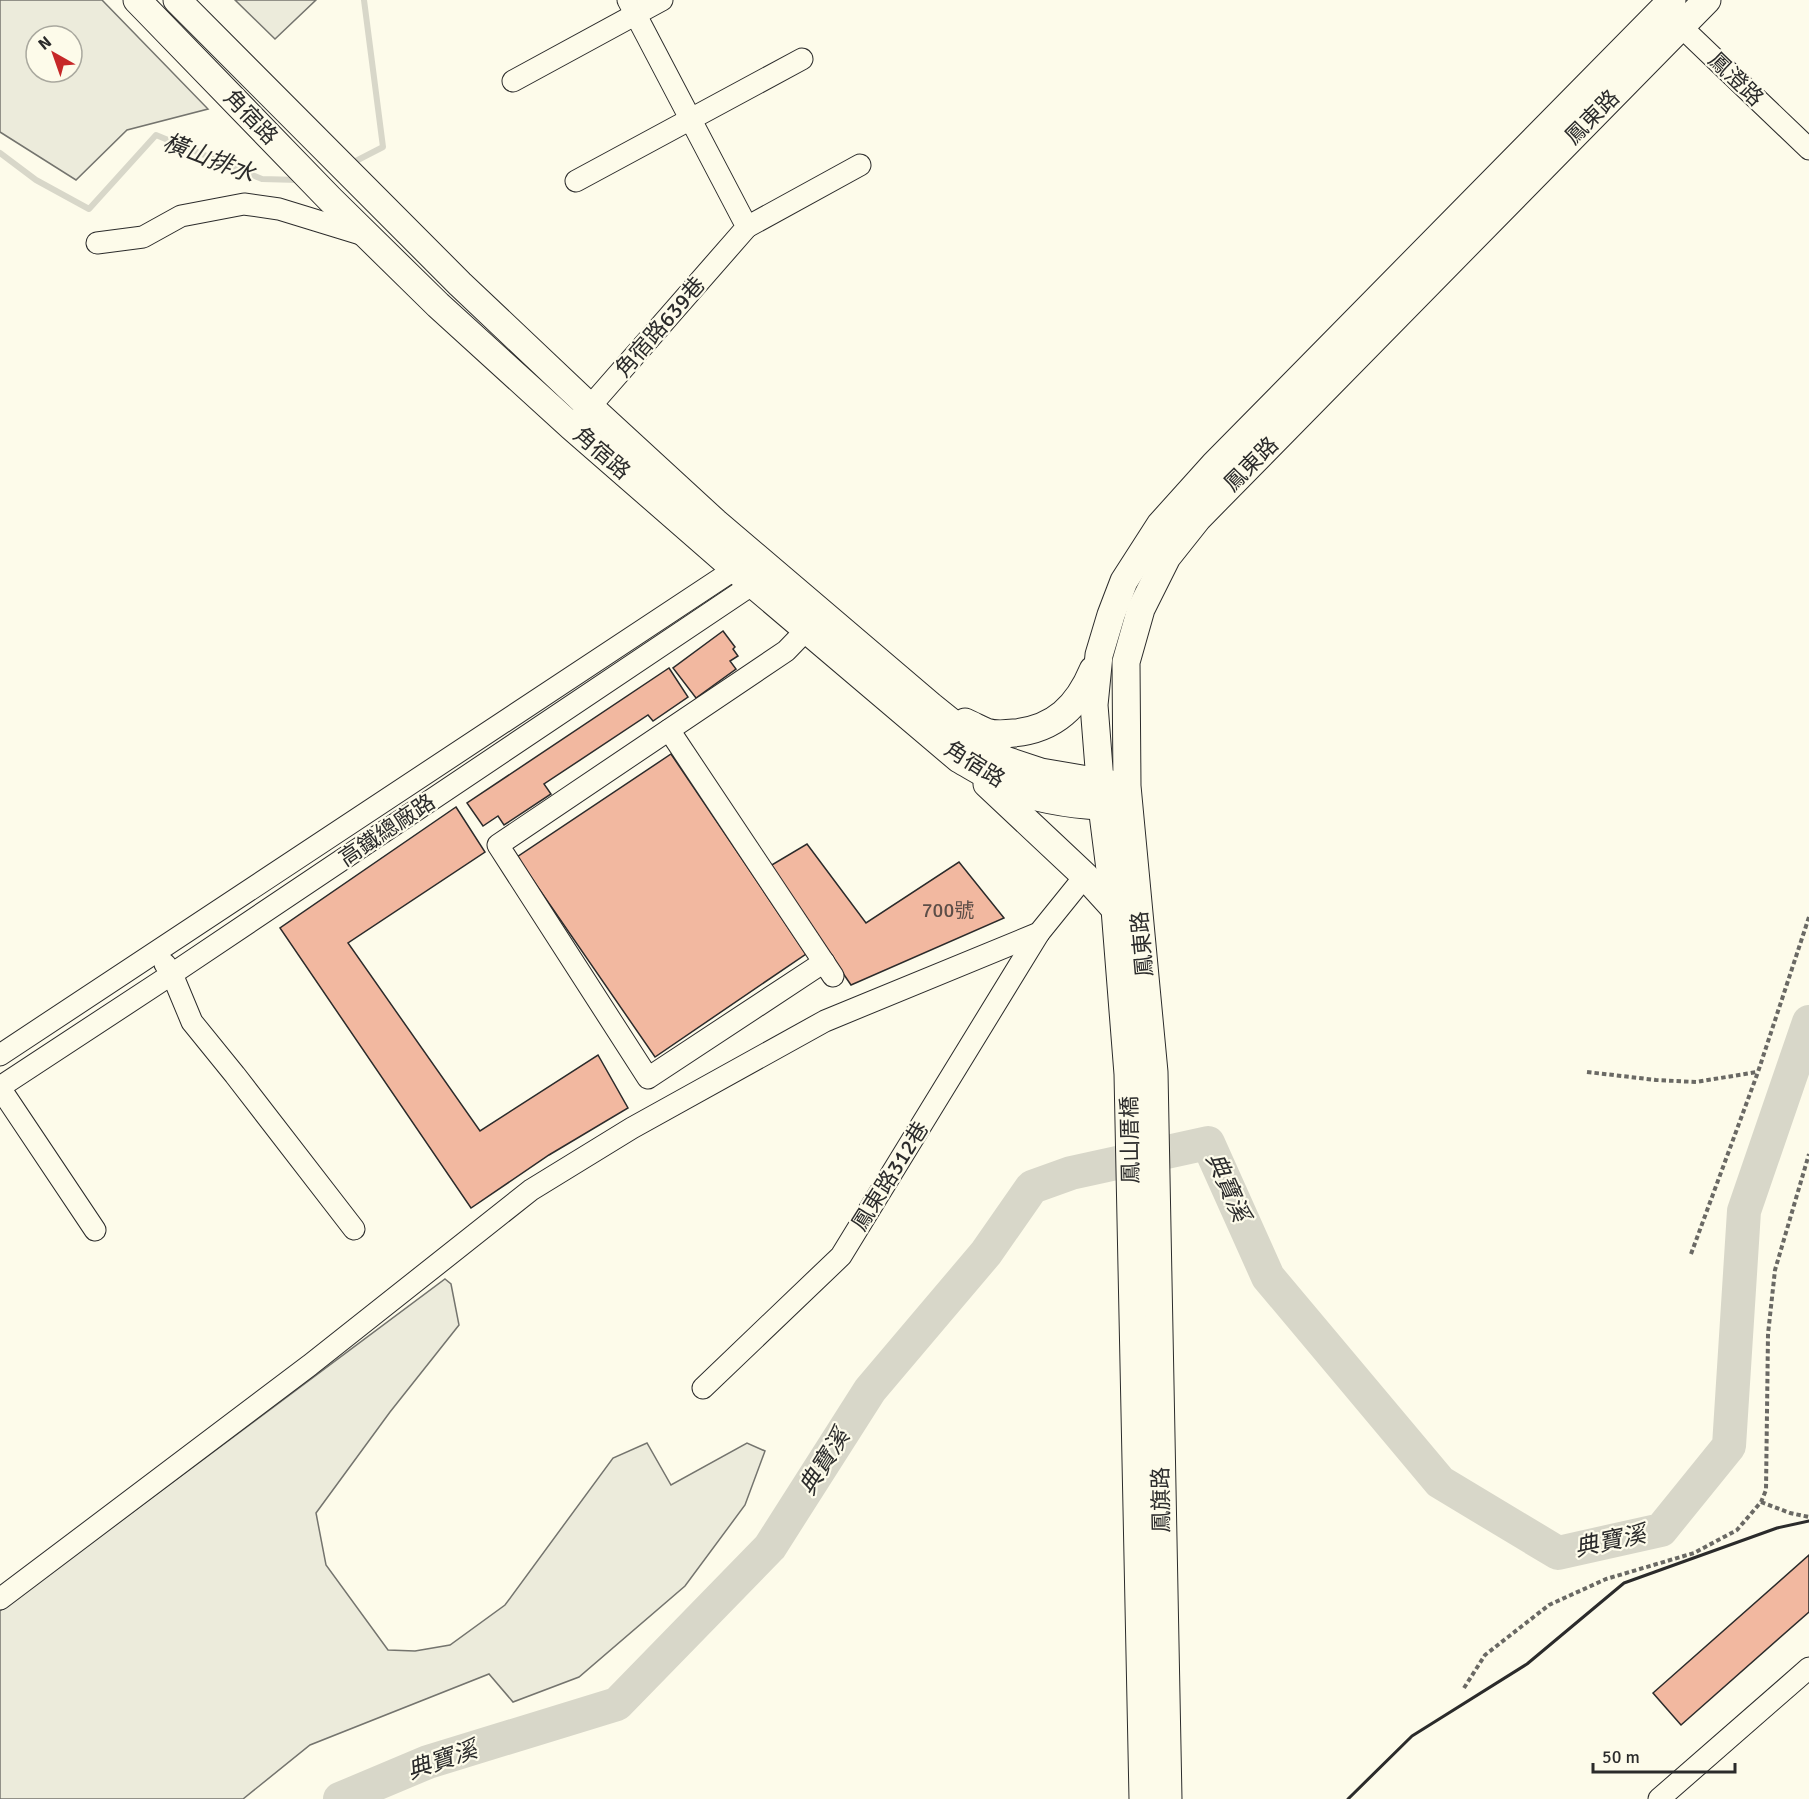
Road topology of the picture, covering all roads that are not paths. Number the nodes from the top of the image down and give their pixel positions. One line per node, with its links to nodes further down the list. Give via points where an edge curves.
1 (137, 0): 14 (main road, 角宿路)
2 (177, 0): 16 (main road, 角宿路)
3 (662, 0): 5 (street)
4 (1707, 0): 6 (main road, 鳳東路)
5 (632, 7): 8 (street); 9 (street)
6 (1672, 12): 10 (street, 鳳澄路); 22 (main road, 鳳東路, via 1214,465 1160,525 1124,581); 27 (main road, 鳳東路, via 1198,518 1167,557 1142,609 1126,662)
7 (802, 59): 9 (street)
8 (513, 81)
9 (690, 120): 12 (street); 13 (street)
10 (1809, 149)
11 (860, 165): 13 (street, 角宿路639巷)
12 (576, 181)
13 (747, 227): 18 (street, 角宿路639巷)
14 (367, 236): 15 (street, via 279,209 244,204 181,216 143,237); 17 (main road, 角宿路)
15 (97, 243)
16 (460, 284): 17 (street); 18 (main road, 角宿路)
17 (438, 305): 19 (main road, 角宿路)
18 (590, 407): 19 (street, 角宿路639巷); 20 (main road, 角宿路)
19 (572, 428): 20 (main road, 角宿路)
20 (752, 568): 21 (main road, 角宿路); 31 (street, 高鐵總廠路); 32 (street, 高鐵總廠路)
21 (815, 621): 23 (main road, 角宿路); 24 (street, via 786,651); 25 (main road, 角宿路)
22 (1099, 655): 23 (main road, via 1085,690 1073,706 1042,728 1017,733 987,732); 26 (main road, 鳳東路, via 1094,705)
23 (931, 706): 26 (main road, 角宿路, via 1005,760)
24 (669, 730): 24 (street, via 828,969 648,1077 498,845)
25 (959, 759): 26 (main road, 角宿路, via 1023,793 1051,799); 28 (main road)
26 (1101, 794): 27 (main road, 角宿路); 29 (main road, 鳳東路)
27 (1128, 797): 34 (main road, 鳳東路)
28 (1085, 876): 29 (main road); 30 (street, 鳳東路312巷)
29 (1115, 909): 34 (main road, 鳳東路)
30 (1040, 933): 40 (street, 鳳東路312巷, via 841,1256); 41 (street, via 825,1021 632,1128 531,1190 310,1365)
31 (156, 950): 32 (street); 33 (street, 高鐵總廠路)
32 (172, 974): 35 (street, 高鐵總廠路); 37 (street, via 192,1022)
33 (0, 1055)
34 (1141, 1073): 36 (main road, 鳳山厝橋)
35 (0, 1087): 38 (street)
36 (1143, 1203): 39 (main road, 鳳旗路)
37 (354, 1229)
38 (95, 1230)
39 (1144, 1262): 43 (main road, 鳳旗路); 44 (main road, 鳳旗路)
40 (704, 1388)
41 (0, 1599)
42 (1809, 1668): 45 (street)
43 (1143, 1799)
44 (1168, 1799)
45 (1659, 1799)

